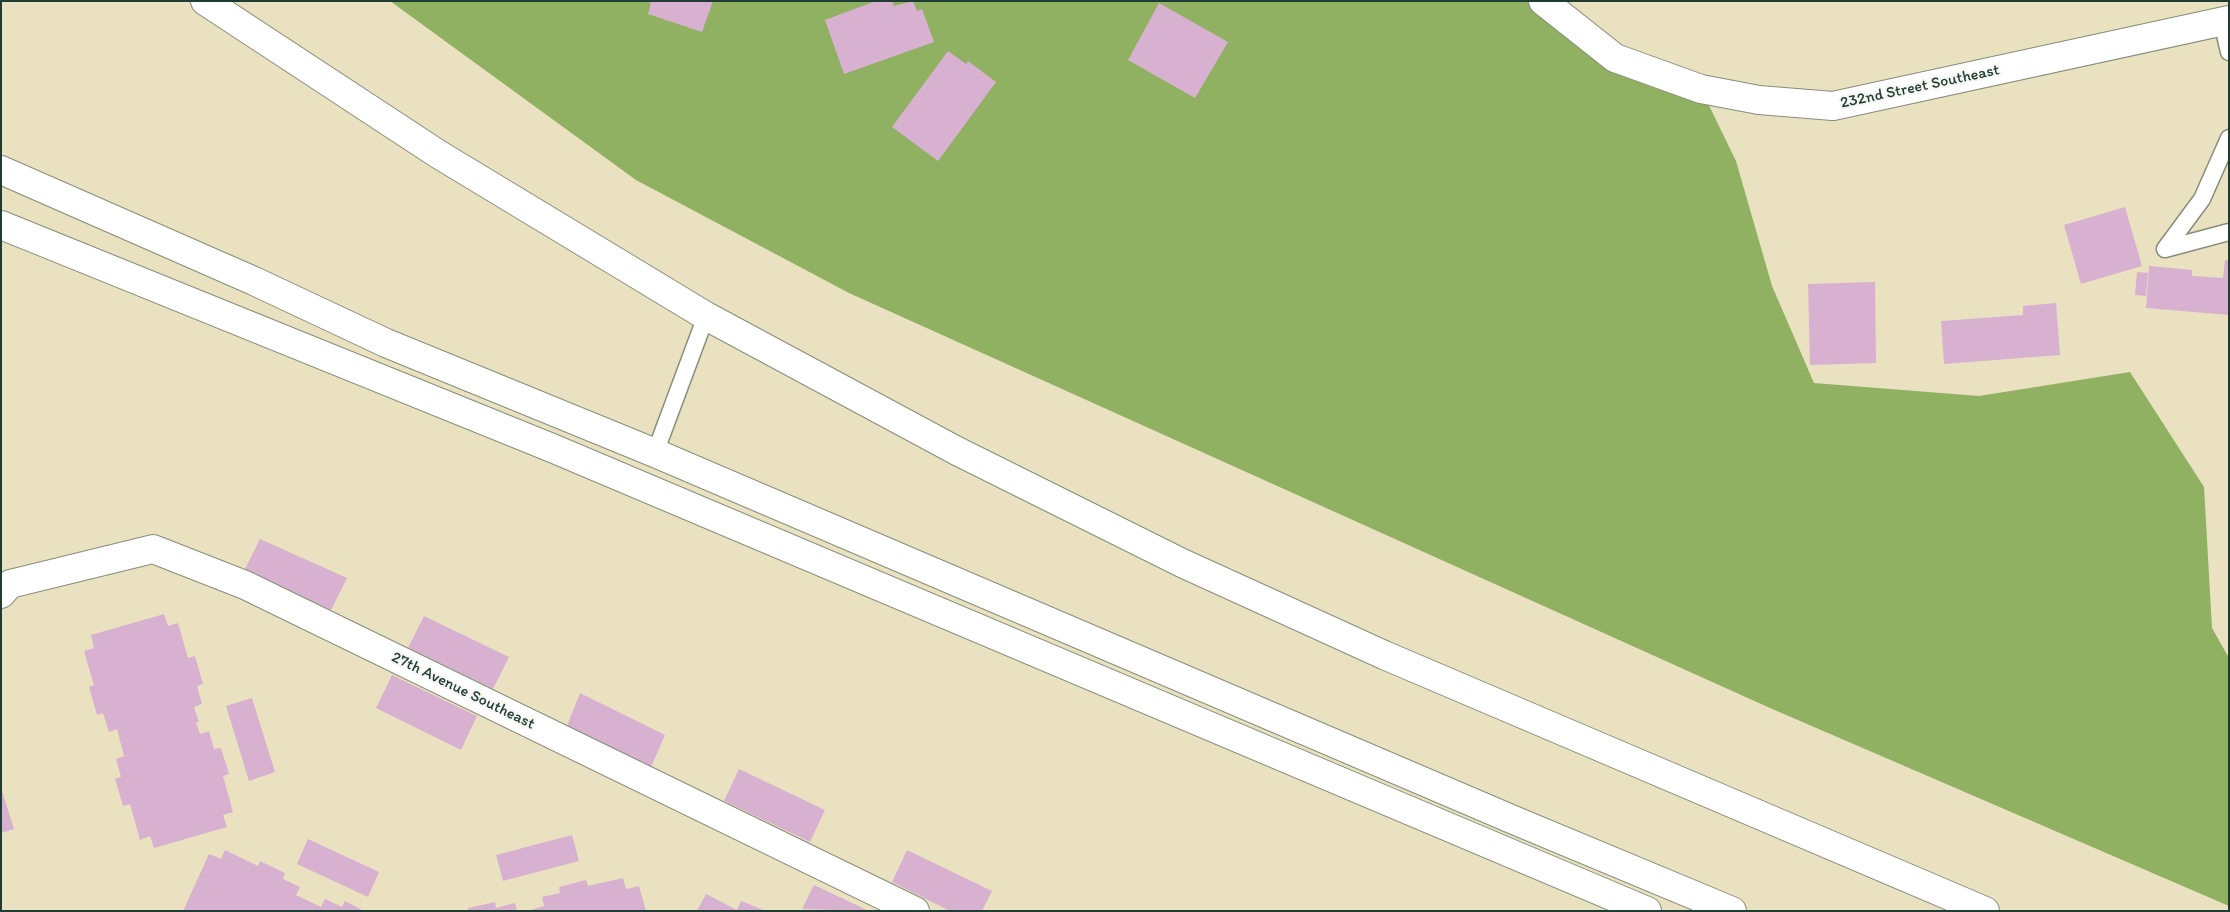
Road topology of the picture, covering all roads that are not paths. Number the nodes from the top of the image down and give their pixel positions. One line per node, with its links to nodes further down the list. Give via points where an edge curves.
1 (206, 1): 9 (main road, via 438,154)
2 (1543, 1): 3 (main road, 232nd Street Southeast, via 1615,58 1700,89 1759,100 1833,106)
3 (2226, 21): 4 (lane)
4 (2229, 52)
5 (2229, 138): 8 (lane, via 2202,199 2165,249)
6 (1, 170): 10 (main road, via 386,343)
7 (1, 225): 13 (main road, via 552,448)
8 (2229, 232)
9 (706, 316): 10 (lane); 15 (main road, via 957,451 1182,563 1394,659)
10 (655, 453): 14 (main road)
11 (1, 594): 12 (main road, 27th Avenue Southeast, via 10,584 152,549 245,585)
12 (915, 911)
13 (1647, 911)
14 (1732, 911)
15 (1986, 911)

